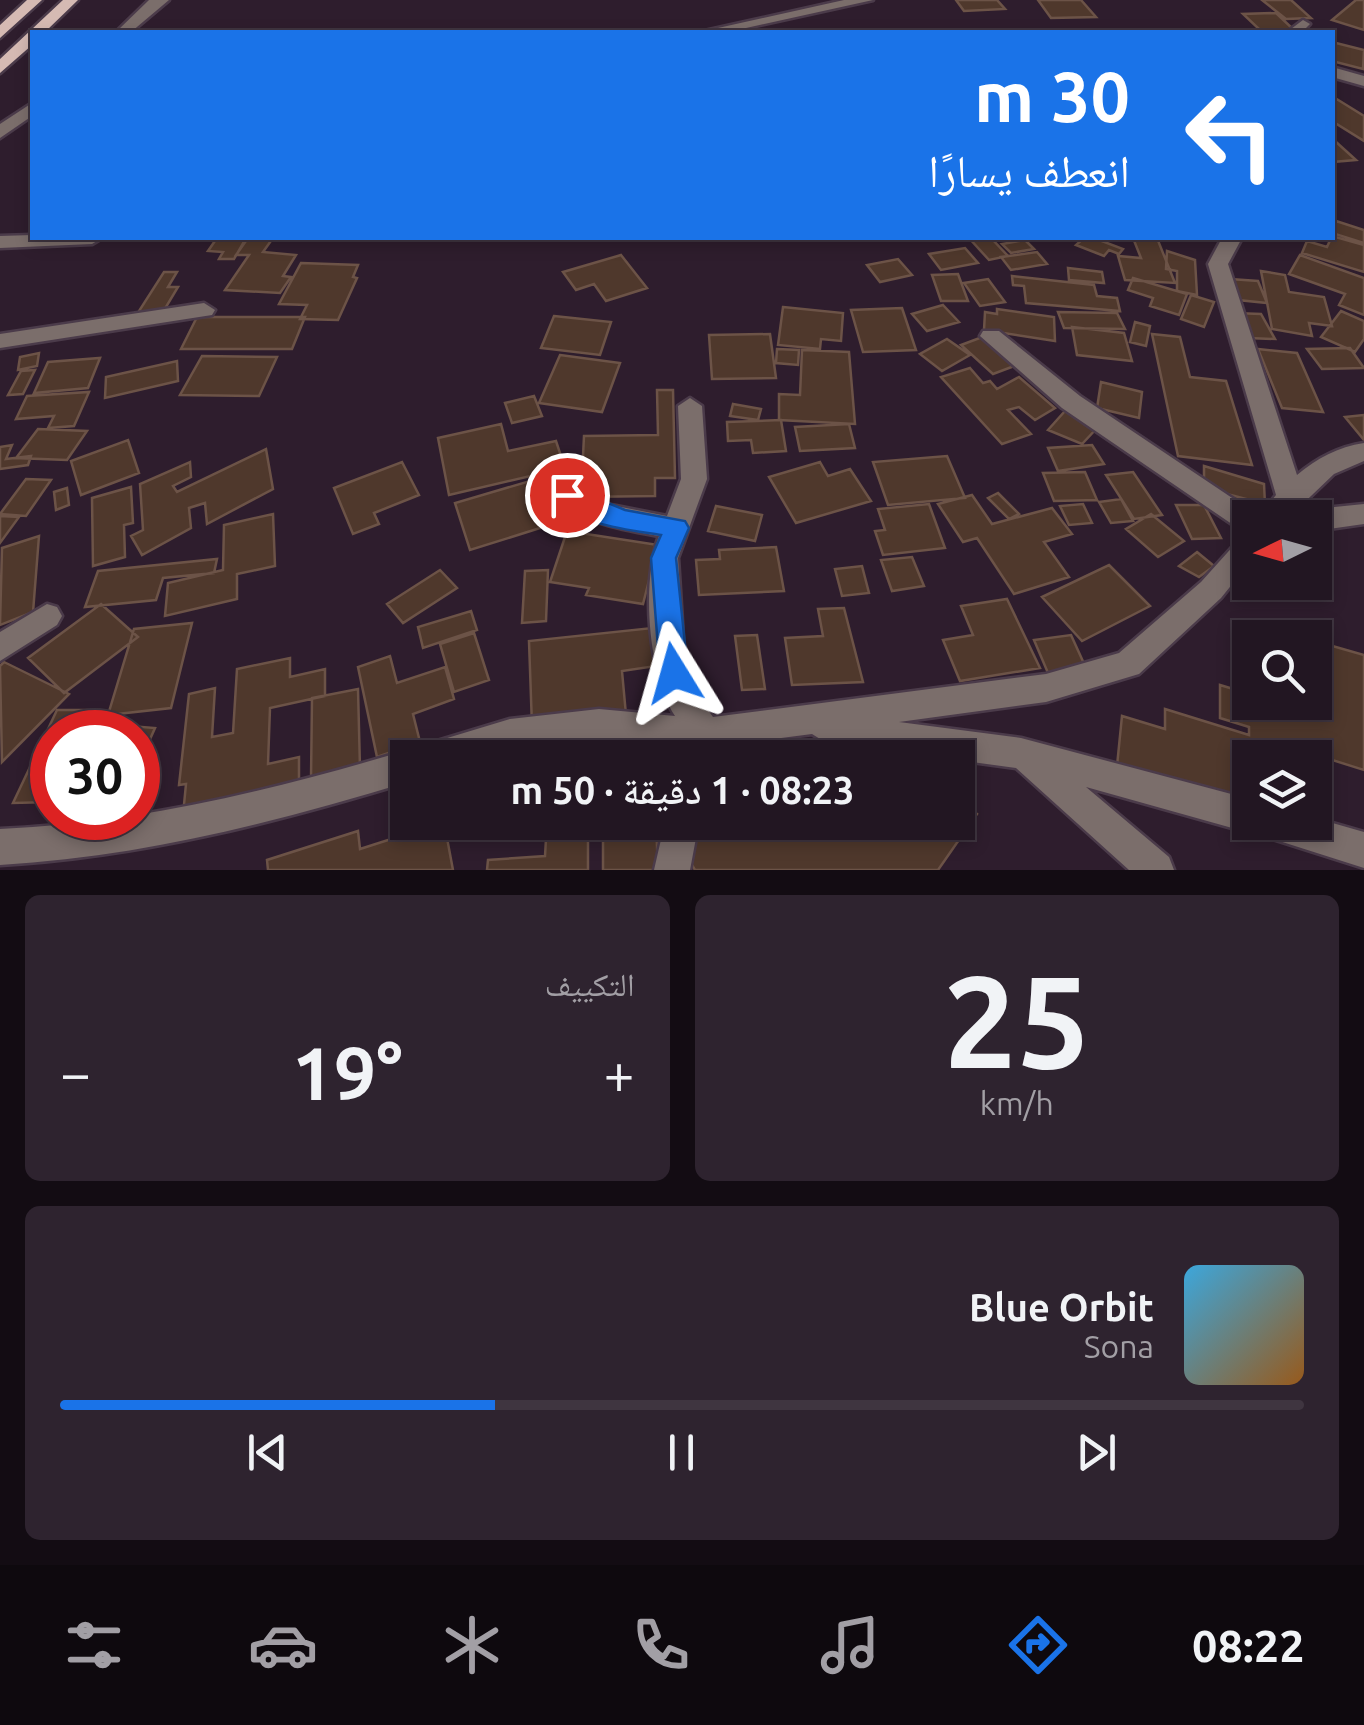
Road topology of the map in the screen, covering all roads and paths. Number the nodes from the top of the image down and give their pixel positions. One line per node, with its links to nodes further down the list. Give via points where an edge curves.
1 (35, 0): 8 (main road)
2 (71, 0): 5 (main road)
3 (162, 0): 6 (street)
4 (866, 0): 7 (street)
5 (40, 30)
6 (125, 30)
7 (718, 30)
8 (0, 33)
9 (30, 40): 10 (main road)
10 (0, 68)
11 (30, 110): 12 (street)
12 (0, 134)
13 (46, 240): 15 (street)
14 (1231, 240): 22 (street, via 1218,264)
15 (0, 242)
16 (204, 310): 18 (street)
17 (991, 336): 24 (street, via 1071,402)
18 (0, 341)
19 (690, 406): 27 (street, via 694,479)
20 (1364, 452): 22 (street, via 1346,453)
21 (567, 495): 27 (street, via 624,520)
22 (1290, 496): 23 (street)
23 (1287, 500)
24 (1232, 512)
25 (1364, 514): 26 (street)
26 (1332, 518)
27 (676, 528): 34 (street, via 664,558 669,654)
28 (1232, 564): 31 (street, via 1128,664 1046,688)
29 (48, 616): 30 (street)
30 (0, 648)
31 (790, 722): 35 (street); 36 (street)
32 (491, 740): 33 (street, via 599,724)
33 (677, 740)
34 (700, 740)
35 (721, 740)
36 (1021, 753): 38 (street); 45 (street)
37 (390, 771): 43 (street)
38 (1232, 811)
39 (678, 840): 44 (street)
40 (1331, 840): 42 (street)
41 (0, 847): 43 (street)
42 (1364, 850)
43 (74, 858)
44 (672, 870)
45 (1156, 870)

